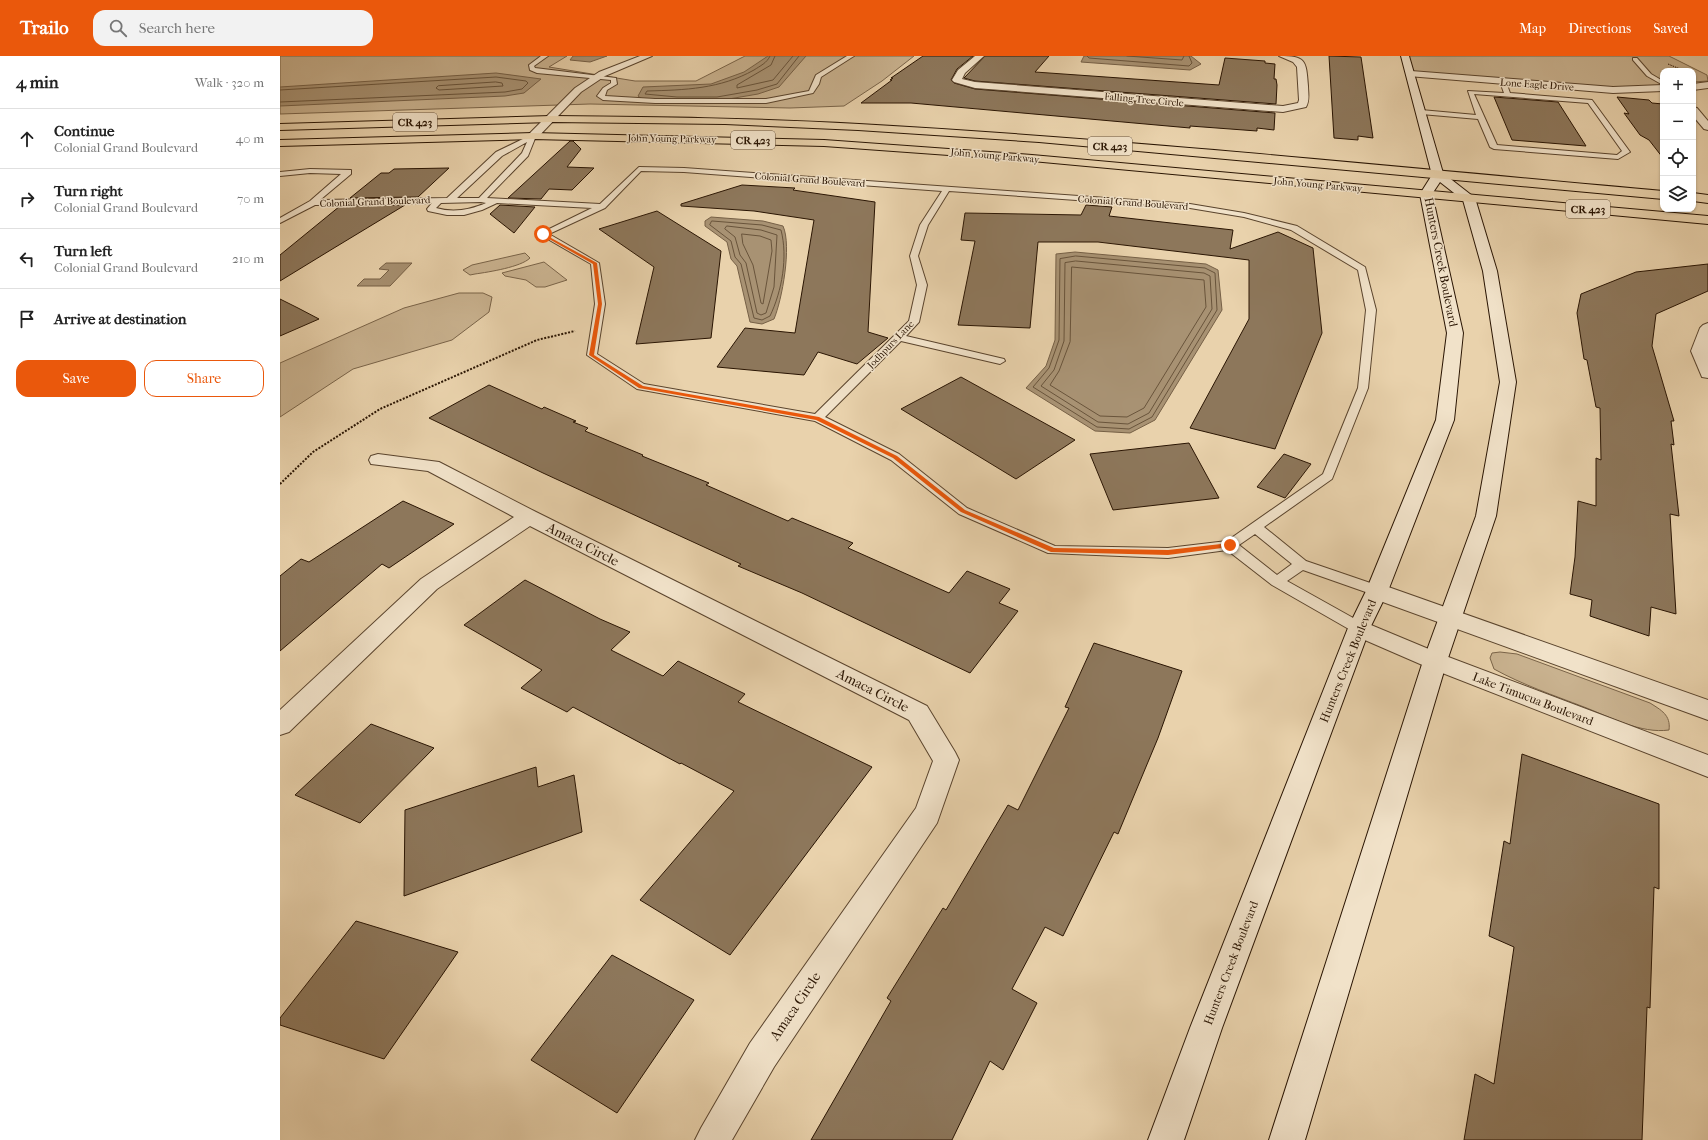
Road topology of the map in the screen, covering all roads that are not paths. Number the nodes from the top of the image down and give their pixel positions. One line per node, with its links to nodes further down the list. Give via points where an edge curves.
1 (545, 56): 9 (lane, via 531,66 532,69)
2 (648, 56): 9 (street)
3 (851, 56): 9 (lane, via 818,76 811,92 766,101 610,100 600,96 615,81 614,79)
4 (980, 56): 5 (street, Falling Tree Circle, via 961,72 957,80 975,85 1283,109 1302,105 1304,100 1302,66 1296,60)
5 (1283, 56)
6 (1406, 56): 8 (street, Hunters Creek Boulevard)
7 (1635, 59): 10 (lane, via 1649,75)
8 (1410, 74): 11 (street, Lone Eagle Drive); 16 (street, Hunters Creek Boulevard)
9 (598, 77): 19 (street, via 578,90)
10 (1660, 81)
11 (1502, 82): 14 (street, Lone Eagle Drive, via 1613,90); 15 (lane)
12 (1708, 85): 13 (street)
13 (1696, 86)
14 (1660, 88)
15 (1508, 95): 18 (lane, via 1470,92); 18 (lane, via 1590,101 1626,152 1618,157 1494,147)
16 (1421, 112): 18 (lane); 25 (street, Hunters Creek Boulevard)
17 (1696, 113): 21 (street)
18 (1480, 117)
19 (551, 120): 20 (highway, John Young Parkway / CR 423); 22 (street); 25 (highway, John Young Parkway / CR 423, via 718,121 881,128 1039,140)
20 (280, 127)
21 (1708, 127)
22 (533, 136): 23 (highway, John Young Parkway / CR 423); 25 (highway, John Young Parkway / CR 423, via 708,138 887,147); 32 (lane, via 499,154); 33 (lane, via 525,154)
23 (280, 143)
24 (280, 174): 35 (lane, via 310,171 348,172)
25 (1432, 184): 27 (highway, John Young Parkway / CR 423); 28 (highway, John Young Parkway / CR 423); 28 (street); 50 (street, Hunters Creek Boulevard, via 1454,333 1445,420)
26 (947, 188): 36 (lane, Colonial Grand Boulevard, via 639,169); 40 (lane, Jodhpurs Lane, via 924,225 914,256 922,285 914,322); 46 (lane, Colonial Grand Boulevard, via 1190,206 1244,215 1294,228 1362,269 1371,310 1363,388 1328,476)
27 (1660, 195)
28 (1469, 198): 37 (highway, John Young Parkway / CR 423); 51 (street, via 1490,271 1508,382 1486,516)
29 (1696, 198): 30 (highway)
30 (1708, 199)
31 (440, 200): 32 (lane, Colonial Grand Boulevard); 34 (lane, via 431,209 454,213 479,210); 35 (lane, Colonial Grand Boulevard)
32 (450, 200): 33 (lane, Colonial Grand Boulevard)
33 (481, 200): 34 (lane, Colonial Grand Boulevard)
34 (495, 200): 36 (lane, Colonial Grand Boulevard)
35 (313, 203): 38 (lane, Colonial Grand Boulevard)
36 (602, 206): 43 (lane, Colonial Grand Boulevard, via 543,234 595,263 600,304 592,355 641,387)
37 (1708, 220)
38 (280, 221)
39 (1708, 328): 42 (street, via 1699,351)
40 (899, 337): 41 (lane); 43 (lane, Jodhpurs Lane)
41 (1000, 361)
42 (1708, 373)
43 (818, 418): 47 (lane, Colonial Grand Boulevard, via 895,457 963,511 1053,550 1168,553)
44 (378, 460): 45 (street, Amaca Circle, via 432,466)
45 (529, 517): 55 (street, via 429,584); 57 (street, Amaca Circle, via 918,713 946,760 927,814 762,1055)
46 (1255, 527): 47 (lane, Colonial Grand Boulevard); 48 (lane)
47 (1230, 545): 49 (lane)
48 (1302, 564): 49 (lane); 50 (lane)
49 (1277, 582): 52 (lane)
50 (1377, 591): 51 (street); 52 (street, Hunters Creek Boulevard)
51 (1450, 617): 53 (street); 54 (street)
52 (1359, 628): 53 (street, Lake Timucua Boulevard); 58 (street, Hunters Creek Boulevard, via 1206,1028)
53 (1435, 661): 56 (street, Lake Timucua Boulevard); 59 (street)
54 (1708, 710)
55 (280, 725)
56 (1708, 766)
57 (714, 1140)
58 (1166, 1140)
59 (1287, 1140)

